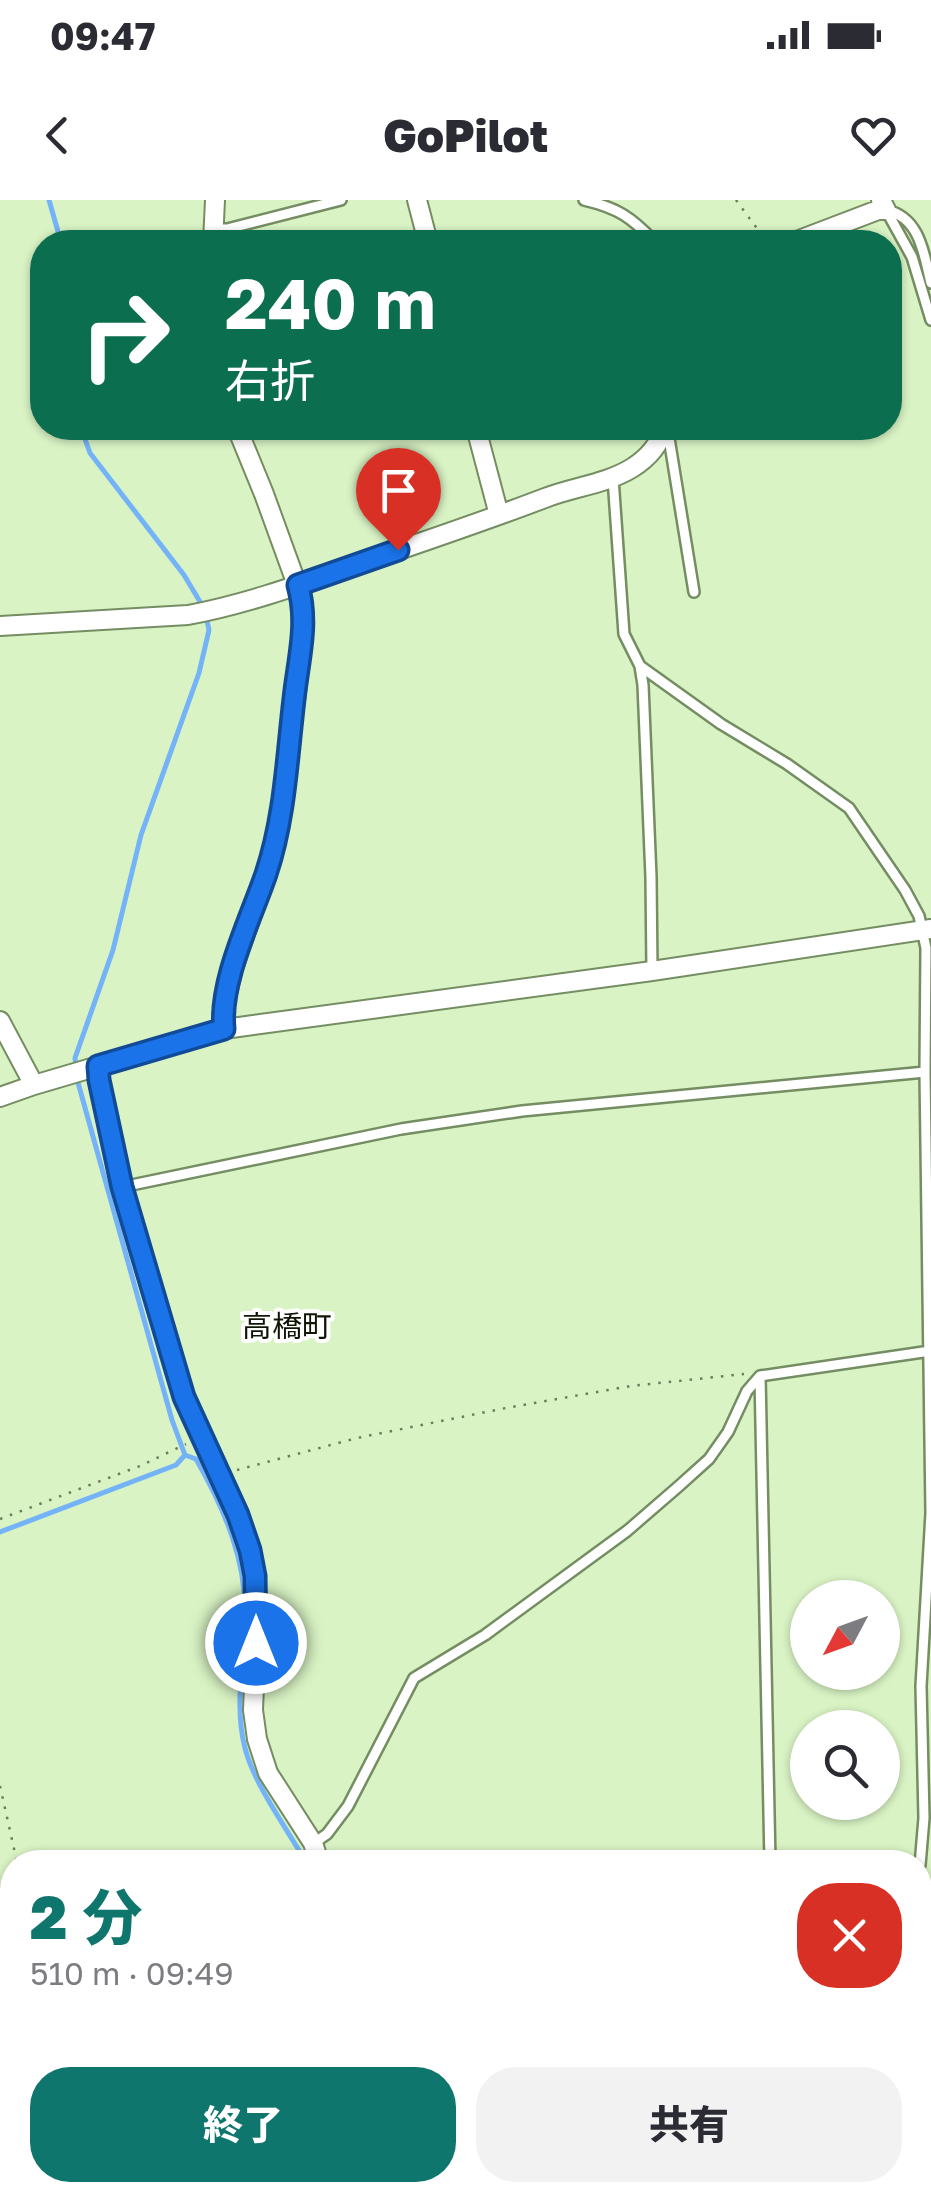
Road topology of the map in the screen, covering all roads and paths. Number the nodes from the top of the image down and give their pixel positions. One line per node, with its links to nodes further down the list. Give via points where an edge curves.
1 (214, 200): 7 (street)
2 (341, 200): 8 (lane)
3 (416, 200): 9 (street)
4 (584, 200): 10 (lane, via 628,215)
5 (736, 200): 11 (path)
6 (883, 205): 12 (street); 13 (lane); 15 (lane, via 909,221)
7 (214, 230)
8 (225, 230)
9 (425, 230)
10 (643, 230)
11 (758, 230)
12 (826, 230)
13 (897, 230)
14 (902, 239): 16 (lane)
15 (931, 283)
16 (931, 320)
17 (241, 440): 23 (street)
18 (479, 440): 22 (street)
19 (660, 440): 21 (street)
20 (668, 440): 24 (lane)
21 (613, 478): 22 (street); 26 (lane, via 624,634)
22 (499, 515): 23 (street)
23 (298, 585): 25 (street, via 188,615); 30 (street, via 303,636 287,778 267,871 233,968)
24 (694, 592)
25 (0, 626)
26 (640, 666): 27 (lane, via 848,808); 28 (lane)
27 (927, 930): 28 (street); 32 (lane)
28 (652, 971): 30 (street)
29 (0, 1021): 33 (street)
30 (224, 1029): 31 (street)
31 (92, 1068): 33 (street); 35 (street)
32 (925, 1072): 35 (lane, via 522,1111); 36 (lane)
33 (34, 1084): 34 (street)
34 (0, 1097)
35 (122, 1187): 39 (street)
36 (930, 1351): 37 (lane); 38 (lane)
37 (930, 1359): 47 (lane)
38 (760, 1376): 40 (path, via 631,1386 506,1408 357,1438); 43 (lane, via 709,1459 679,1486 485,1635 414,1678 348,1806); 46 (lane)
39 (201, 1437): 40 (street); 41 (path)
40 (220, 1476): 43 (street, via 255,1576 256,1739 268,1773)
41 (0, 1519)
42 (0, 1786): 44 (path)
43 (313, 1844): 45 (street)
44 (15, 1850)
45 (315, 1850)
46 (770, 1850)
47 (921, 1850)

